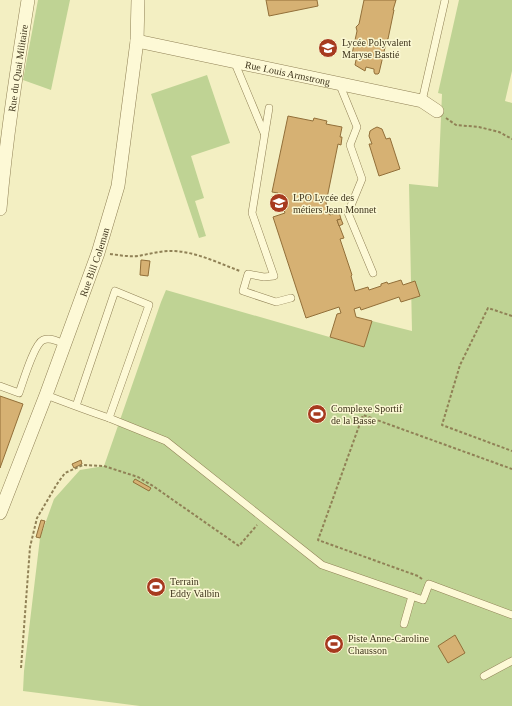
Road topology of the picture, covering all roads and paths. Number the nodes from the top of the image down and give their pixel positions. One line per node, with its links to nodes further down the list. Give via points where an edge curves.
1 (28, 0): 12 (street, Rue du Quai Militaire, via 12,104)
2 (138, 0): 4 (street, Rue Bill Coleman)
3 (445, 0): 7 (lane)
4 (137, 41): 5 (street, Rue Louis Armstrong); 13 (street, Rue Bill Coleman, via 118,186)
5 (234, 61): 6 (street, Rue Louis Armstrong); 10 (lane)
6 (339, 83): 7 (street, Rue Louis Armstrong); 14 (lane, via 357,127 350,145 362,178 348,213)
7 (422, 101): 9 (street, Rue Louis Armstrong)
8 (268, 108): 10 (lane)
9 (437, 111): 11 (path, via 456,125 499,132)
10 (264, 134): 15 (lane, via 252,213 274,276)
11 (512, 139)
12 (0, 209)
13 (98, 253): 15 (path, via 138,256 172,251 196,254); 18 (street, Rue Bill Coleman)
14 (373, 273)
15 (248, 274): 16 (lane, via 243,291 276,302)
16 (291, 298)
17 (512, 316): 23 (path, via 488,308 460,365 442,425)
18 (64, 344): 19 (lane, via 53,339 40,342 20,393); 20 (street, Rue Bill Coleman)
19 (0, 386)
20 (46, 395): 21 (lane); 25 (street, Rue Bill Coleman)
21 (76, 406): 22 (lane); 22 (lane, via 115,291 149,305)
22 (109, 418): 26 (lane, via 166,442)
23 (512, 451)
24 (512, 469): 27 (path, via 363,414 318,540 418,576)
25 (0, 513)
26 (262, 518): 28 (lane, via 322,565); 32 (path, via 239,546 138,477 104,466 83,465 66,473 57,484 35,525 30,547)
27 (429, 584): 28 (lane, via 423,600); 29 (lane)
28 (412, 596): 30 (lane)
29 (512, 615)
30 (404, 624)
31 (512, 661): 33 (lane)
32 (20, 668)
33 (484, 676)

